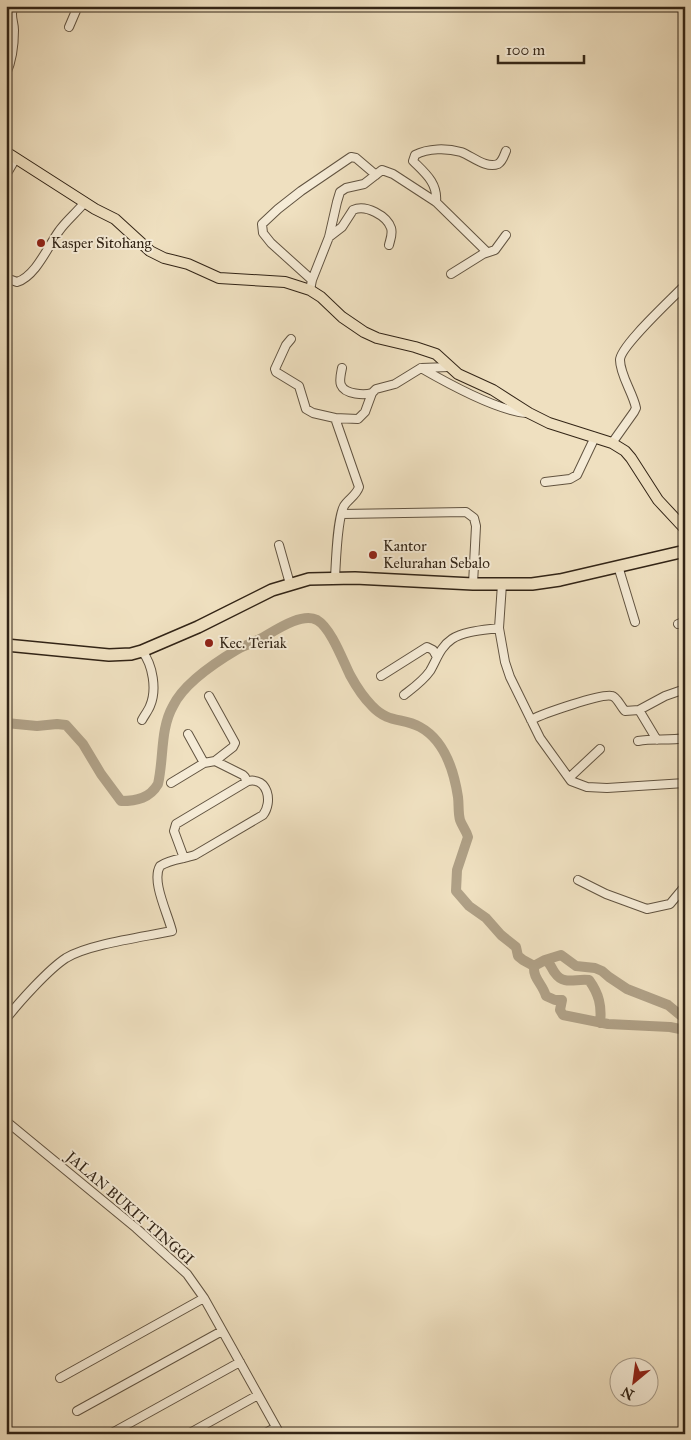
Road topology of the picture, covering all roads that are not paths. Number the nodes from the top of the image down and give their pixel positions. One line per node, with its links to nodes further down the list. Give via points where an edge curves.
1 (14, 6): 4 (street, via 11,12 14,29 12,55)
2 (78, 6): 3 (street)
3 (69, 27)
4 (6, 74)
5 (506, 151): 11 (street, via 501,161 494,164 450,150 416,155 413,161 430,177)
6 (6, 152): 7 (main road)
7 (16, 158): 8 (street); 10 (main road)
8 (6, 175)
9 (376, 175): 11 (street, via 382,170 390,172); 13 (street, via 364,184 341,191); 18 (street, via 351,157 301,191 262,224 263,233 271,243)
10 (85, 202): 17 (street, via 60,230 32,272 17,282); 18 (main road, via 115,219 150,251 164,258 188,264 219,278)
11 (436, 202): 15 (street)
12 (506, 235): 15 (street, via 496,250)
13 (329, 237): 14 (street, via 342,227 354,210 363,208 387,221 392,233); 18 (street)
14 (389, 245)
15 (487, 252): 16 (street)
16 (451, 274)
17 (6, 278)
18 (311, 285): 21 (main road, via 342,317 364,332 436,354)
19 (685, 285): 28 (street, via 622,353 620,363 636,408)
20 (291, 339): 26 (street, via 276,372 299,386 308,411)
21 (449, 367): 23 (street); 25 (main road, via 463,378 493,390)
22 (342, 368): 24 (street, via 340,384 343,388 361,395)
23 (421, 368): 24 (street); 25 (street, via 507,409)
24 (372, 393): 26 (street, via 366,410 358,419)
25 (529, 413): 27 (main road, via 549,423)
26 (335, 418): 30 (street, via 359,487)
27 (595, 437): 28 (main road); 29 (street, via 577,475)
28 (612, 443): 31 (main road, via 632,458 658,500)
29 (545, 482)
30 (342, 514): 35 (street); 37 (street, via 469,513 476,519)
31 (685, 528)
32 (279, 545): 36 (street)
33 (685, 551): 34 (highway)
34 (618, 566): 38 (highway, via 541,583); 39 (street)
35 (336, 578): 36 (highway, via 309,578); 37 (highway)
36 (290, 584): 42 (highway)
37 (473, 584): 38 (highway)
38 (502, 584): 40 (street)
39 (634, 622)
40 (498, 628): 43 (street, via 456,637); 50 (street, via 510,677)
41 (6, 645): 42 (highway, via 109,655)
42 (142, 651): 49 (street, via 149,662 153,683 150,705)
43 (436, 657): 44 (street, via 427,647); 46 (street, via 423,680)
44 (381, 676)
45 (685, 689): 48 (street)
46 (404, 695)
47 (209, 696): 56 (street, via 235,743)
48 (639, 710): 50 (street, via 625,711 615,697 609,695); 53 (street)
49 (142, 720)
50 (531, 720): 58 (street)
51 (188, 734): 57 (street)
52 (685, 738): 53 (street)
53 (657, 740): 54 (street)
54 (638, 741)
55 (600, 749): 58 (street)
56 (216, 761): 57 (street); 59 (street, via 243,775)
57 (204, 763): 60 (street)
58 (569, 778): 61 (street, via 578,785 595,788)
59 (246, 782): 62 (street, via 175,825 174,831); 62 (street, via 256,780 265,786 268,805 264,814 204,850)
60 (171, 783)
61 (685, 783)
62 (184, 858): 65 (street, via 163,864 157,872 172,931 94,948 66,958)
63 (578, 880): 64 (street, via 646,909 670,904)
64 (685, 886)
65 (6, 1019)
66 (6, 1121): 67 (street, JALAN BUKIT TINGGI, via 174,1262 189,1276)
67 (204, 1298): 68 (street, JALAN BUKIT TINGGI); 70 (street)
68 (222, 1331): 69 (street, JALAN BUKIT TINGGI); 72 (street)
69 (240, 1362): 71 (street, JALAN BUKIT TINGGI); 74 (street)
70 (60, 1378)
71 (258, 1395): 73 (street, JALAN BUKIT TINGGI); 75 (street)
72 (77, 1411)
73 (278, 1430): 76 (street)
74 (110, 1434)
75 (188, 1434)
76 (264, 1434)

